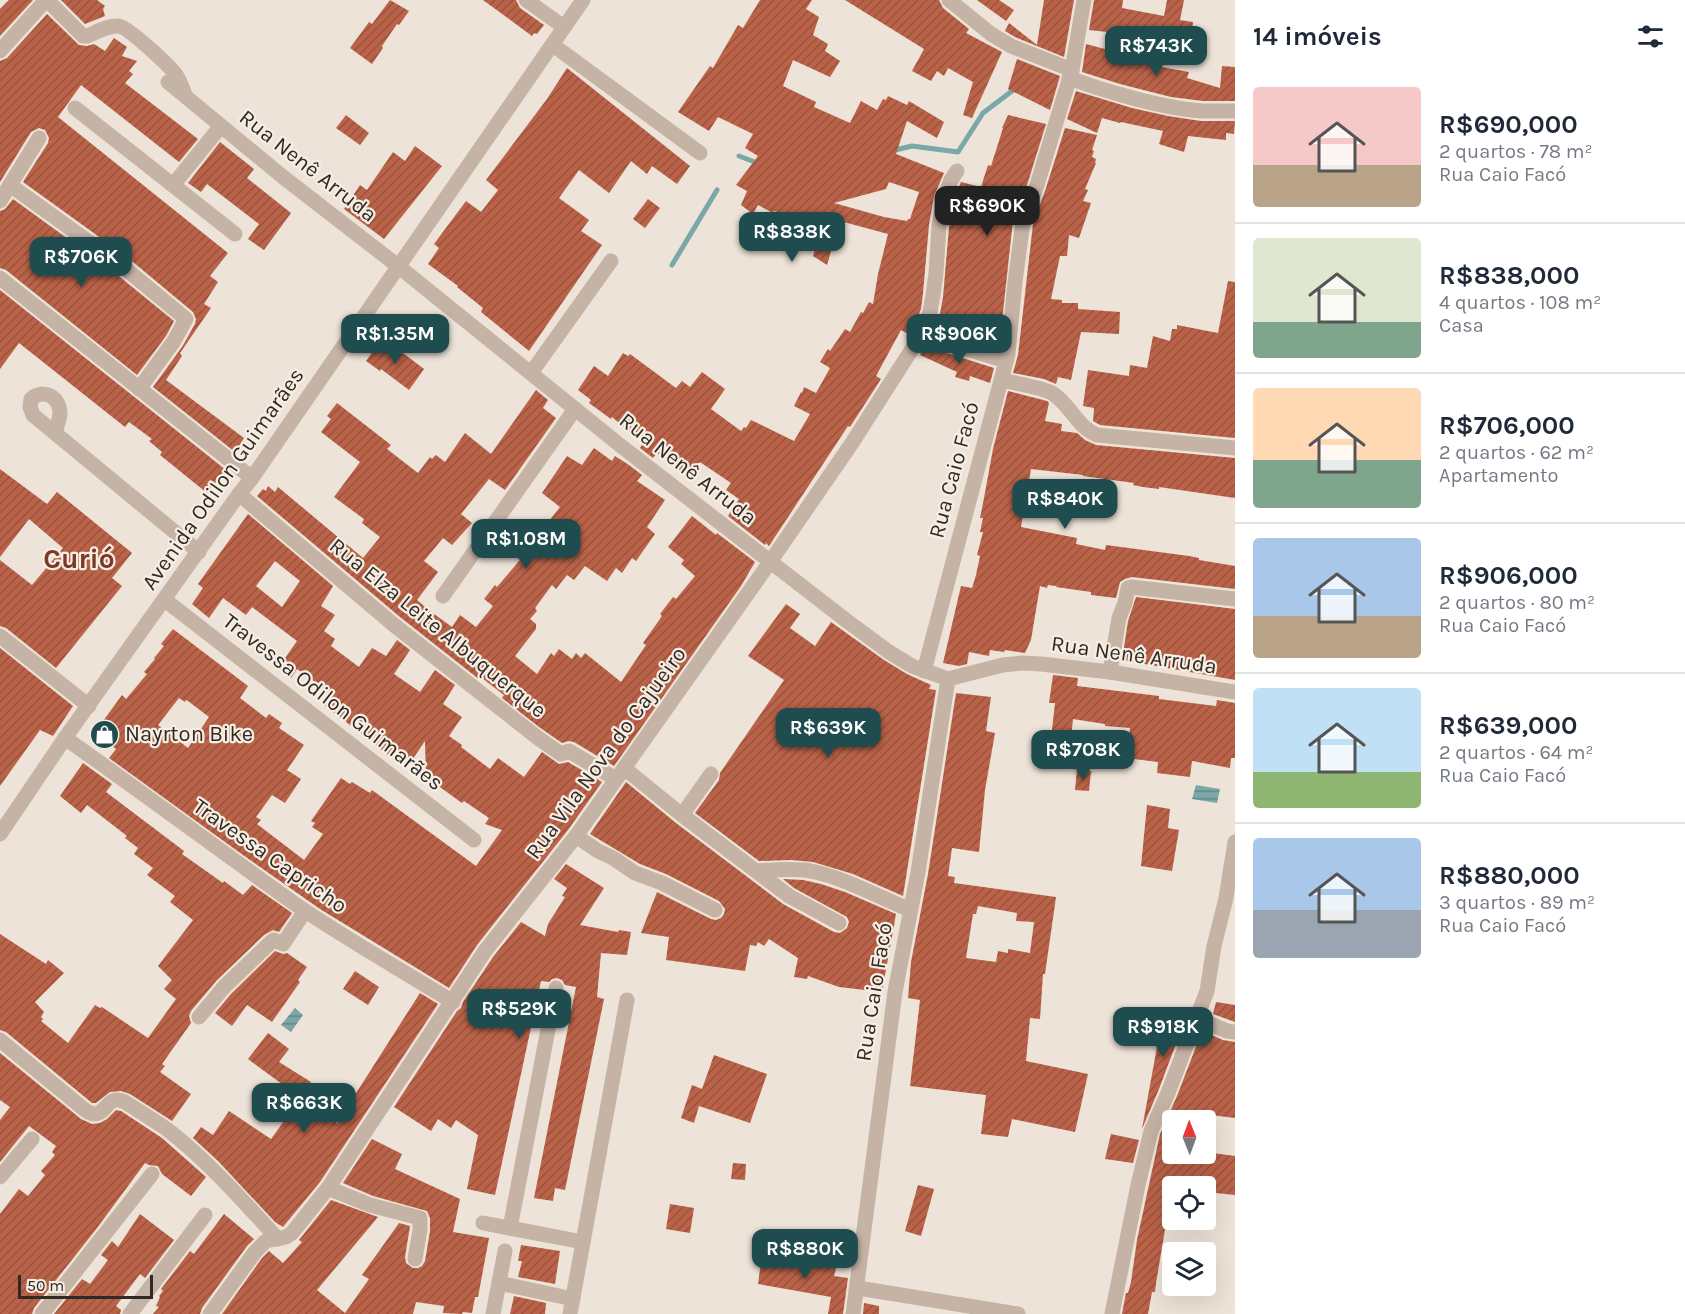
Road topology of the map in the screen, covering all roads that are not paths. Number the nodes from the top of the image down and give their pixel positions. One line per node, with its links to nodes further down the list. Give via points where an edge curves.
1 (47, 0): 8 (street); 11 (street, Rua Nenê Arruda, via 83,36 121,26 174,72)
2 (526, 0): 6 (street)
3 (583, 0): 6 (street, Avenida Odilon Guimarães)
4 (949, 0): 9 (street, via 1011,46)
5 (1084, 0): 9 (street, Rua Caio Facó)
6 (564, 27): 7 (street, Avenida Odilon Guimarães)
7 (553, 45): 16 (street); 23 (street, Avenida Odilon Guimarães)
8 (0, 51)
9 (1071, 74): 13 (street, via 1125,95 1172,106); 26 (street, Rua Caio Facó, via 1023,222)
10 (168, 82): 11 (street, Rua Nenê Arruda)
11 (184, 95): 14 (street, Rua Nenê Arruda)
12 (75, 108): 19 (street)
13 (1235, 111)
14 (220, 126): 19 (street); 23 (street, Rua Nenê Arruda)
15 (39, 138): 18 (street)
16 (700, 153)
17 (957, 171): 25 (street, Rua Vila Nova do Cajueiro, via 944,198 933,295)
18 (10, 185): 20 (street); 29 (street, via 122,266 186,319)
19 (173, 185): 21 (street)
20 (0, 201)
21 (235, 234)
22 (611, 261): 27 (street)
23 (398, 266): 27 (street, Rua Nenê Arruda); 33 (street, Avenida Odilon Guimarães)
24 (0, 278): 29 (street)
25 (921, 335): 26 (street); 36 (street, Rua Vila Nova do Cajueiro)
26 (1006, 361): 28 (street, Rua Caio Facó)
27 (531, 374): 30 (street, Rua Nenê Arruda)
28 (1001, 380): 32 (street, via 1049,391 1084,428 1097,435); 41 (street, Rua Caio Facó)
29 (139, 389): 33 (street)
30 (575, 409): 36 (street, Rua Nenê Arruda); 37 (street)
31 (55, 434): 35 (street)
32 (1235, 448)
33 (252, 478): 34 (street, Avenida Odilon Guimarães)
34 (239, 494): 35 (street, Avenida Odilon Guimarães); 47 (street, Rua Elza Leite Albuquerque, via 394,625 538,738 561,754 569,751)
35 (199, 552): 39 (street, Avenida Odilon Guimarães)
36 (770, 562): 41 (street, Rua Nenê Arruda, via 889,652); 47 (street, Rua Vila Nova do Cajueiro)
37 (443, 596)
38 (1235, 599): 42 (street, via 1128,588)
39 (165, 600): 45 (street, Avenida Odilon Guimarães); 52 (street, Travessa Odilon Guimarães)
40 (0, 636): 45 (street)
41 (924, 671): 43 (street, Rua Nenê Arruda)
42 (1110, 672): 43 (street, Rua Nenê Arruda, via 1014,663); 44 (street, Rua Nenê Arruda)
43 (948, 678): 56 (street, Rua Caio Facó)
44 (1235, 692)
45 (89, 706): 46 (street, Avenida Odilon Guimarães)
46 (65, 738): 50 (street, Avenida Odilon Guimarães); 57 (street, Travessa Capricho)
47 (620, 774): 49 (street, Rua Elza Leite Albuquerque); 51 (street, Rua Vila Nova do Cajueiro)
48 (711, 774): 49 (street)
49 (682, 815): 54 (street, Rua Elza Leite Albuquerque)
50 (0, 834)
51 (576, 836): 55 (street, via 635,873); 61 (street, Rua Vila Nova do Cajueiro, via 485,951)
52 (474, 840)
53 (1235, 842): 63 (street, via 1207,991)
54 (756, 871): 56 (street, via 789,869 830,876); 58 (street, Rua Elza Leite Albuquerque, via 789,896)
55 (715, 910)
56 (910, 910): 78 (street, Rua Caio Facó, via 895,992)
57 (305, 911): 61 (street, Travessa Capricho); 62 (street, via 283,944 271,942)
58 (839, 923)
59 (556, 988): 72 (street)
60 (627, 1000): 74 (street)
61 (453, 1002): 69 (street, Rua Vila Nova do Cajueiro)
62 (199, 1017)
63 (1197, 1018): 64 (street); 86 (street, via 1151,1131)
64 (1235, 1032)
65 (0, 1040): 73 (street, via 85,1110 97,1114 118,1099 168,1131 240,1196)
66 (32, 1139): 68 (street)
67 (152, 1174): 80 (street)
68 (0, 1178)
69 (328, 1188): 73 (street, Rua Vila Nova do Cajueiro, via 292,1233); 76 (street, via 420,1218)
70 (205, 1215): 81 (street)
71 (483, 1223): 72 (street)
72 (510, 1228): 74 (street)
73 (278, 1239): 82 (street, Rua Vila Nova do Cajueiro, via 266,1241 255,1252)
74 (583, 1242): 79 (street)
75 (505, 1251): 77 (street)
76 (415, 1259)
77 (499, 1283): 79 (street); 83 (street)
78 (858, 1288): 84 (street, Rua Caio Facó); 85 (street)
79 (572, 1307)
80 (42, 1314)
81 (130, 1314)
82 (210, 1314)
83 (493, 1314)
84 (853, 1314)
85 (1018, 1314)
86 (1112, 1314)

